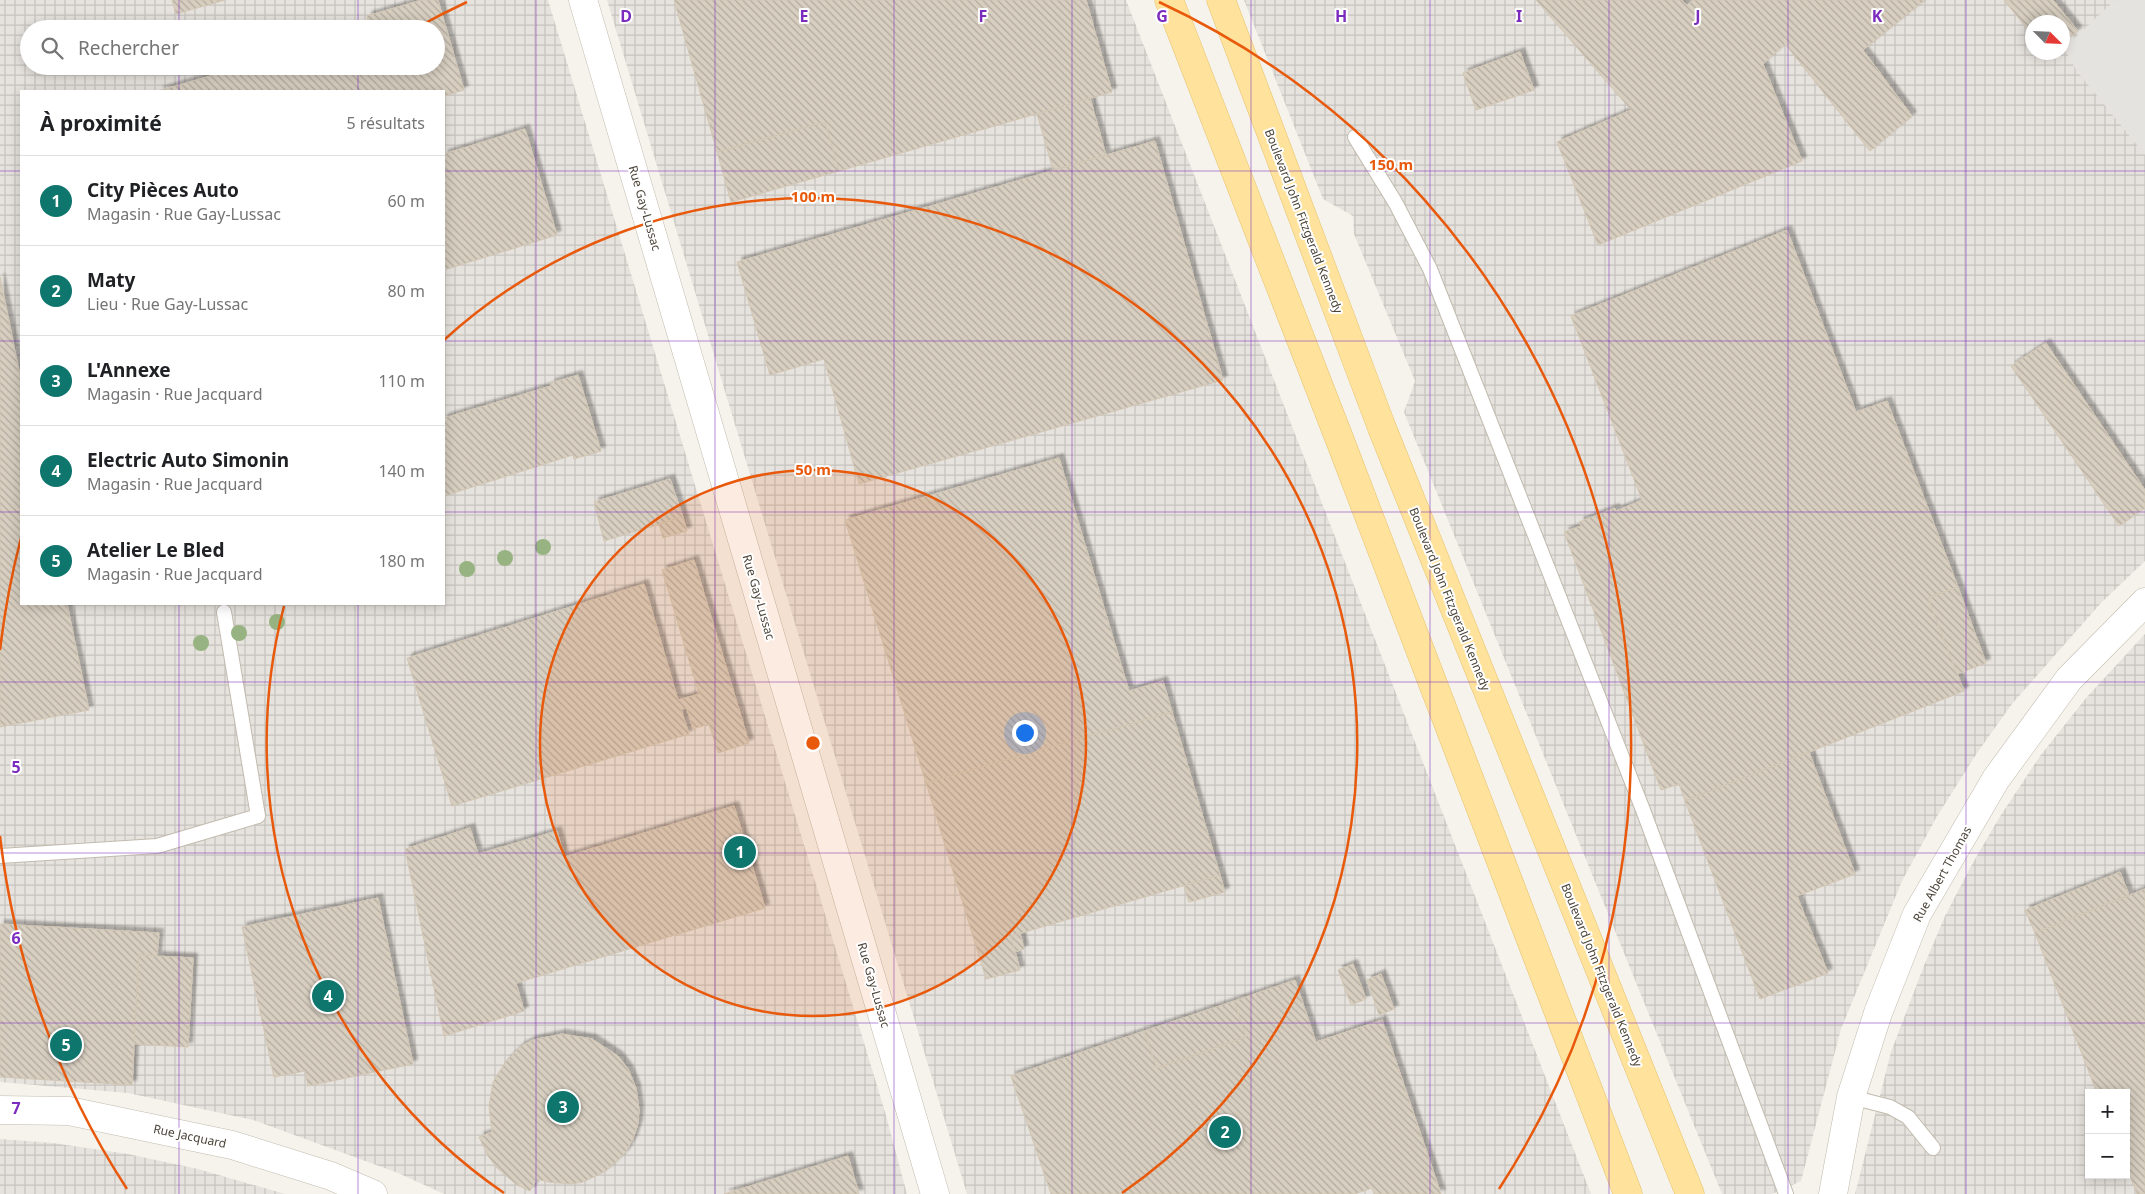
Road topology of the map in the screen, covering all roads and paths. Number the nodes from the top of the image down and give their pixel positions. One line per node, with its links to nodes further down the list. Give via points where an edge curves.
1 (583, 0): 12 (street, Rue Gay-Lussac)
2 (1169, 0): 13 (main road)
3 (1221, 0): 14 (main road, Boulevard John Fitzgerald Kennedy, via 1385,437)
4 (1355, 137): 15 (lane, via 1395,202 1430,269 1643,810)
5 (2145, 602): 8 (street, Rue Albert Thomas, via 2068,679 1996,779 1917,914 1878,1013)
6 (224, 612): 7 (lane, via 258,816 157,846)
7 (0, 856)
8 (1851, 1097): 10 (lane, via 1890,1107 1908,1117); 16 (street, Rue Albert Thomas)
9 (0, 1110): 11 (street, Rue Jacquard, via 69,1111 232,1145 331,1176)
10 (1934, 1148)
11 (373, 1194)
12 (935, 1194)
13 (1628, 1194)
14 (1690, 1194)
15 (1786, 1194)
16 (1833, 1194)

